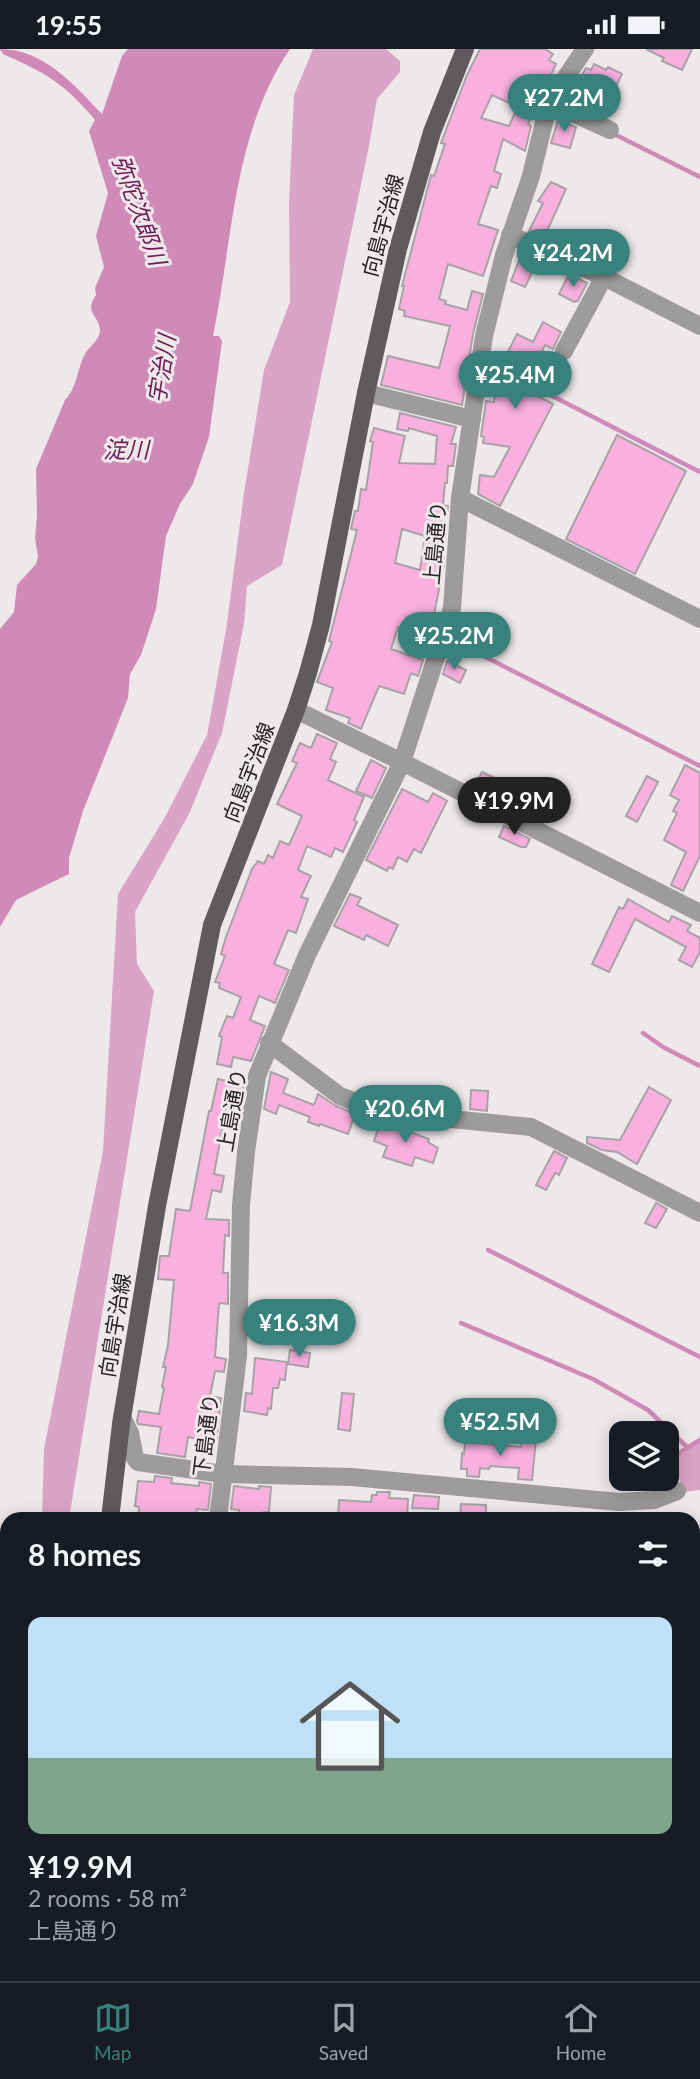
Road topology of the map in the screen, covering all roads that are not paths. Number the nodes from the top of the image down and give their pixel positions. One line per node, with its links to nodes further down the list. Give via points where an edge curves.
1 (465, 49): 9 (main road, 向島宇治線, via 432,132 398,249)
2 (584, 49): 3 (street, 上島通り)
3 (550, 102): 4 (street); 5 (street, 上島通り)
4 (610, 130)
5 (510, 235): 6 (street); 10 (street, 上島通り, via 484,336)
6 (604, 277): 7 (street); 8 (street)
7 (700, 326)
8 (564, 351)
9 (366, 393): 10 (street); 13 (main road, 向島宇治線, via 321,625)
10 (472, 419): 11 (street, 上島通り)
11 (460, 498): 12 (street); 14 (street, 上島通り, via 452,608)
12 (700, 619)
13 (296, 711): 14 (street); 19 (main road, 向島宇治線, via 212,925 157,1206)
14 (402, 762): 15 (street); 16 (street, 上島通り)
15 (700, 913)
16 (269, 1043): 17 (street, via 340,1096 370,1108 531,1127); 18 (street, 上島通り, via 257,1076)
17 (700, 1213)
18 (240, 1231): 20 (street, 下島通り, via 237,1356)
19 (122, 1417): 20 (street, via 138,1462); 22 (main road, 向島宇治線)
20 (222, 1474): 21 (street, via 352,1477 620,1502 654,1500); 23 (street, 下島通り)
21 (677, 1491)
22 (111, 1512)
23 (219, 1512)

